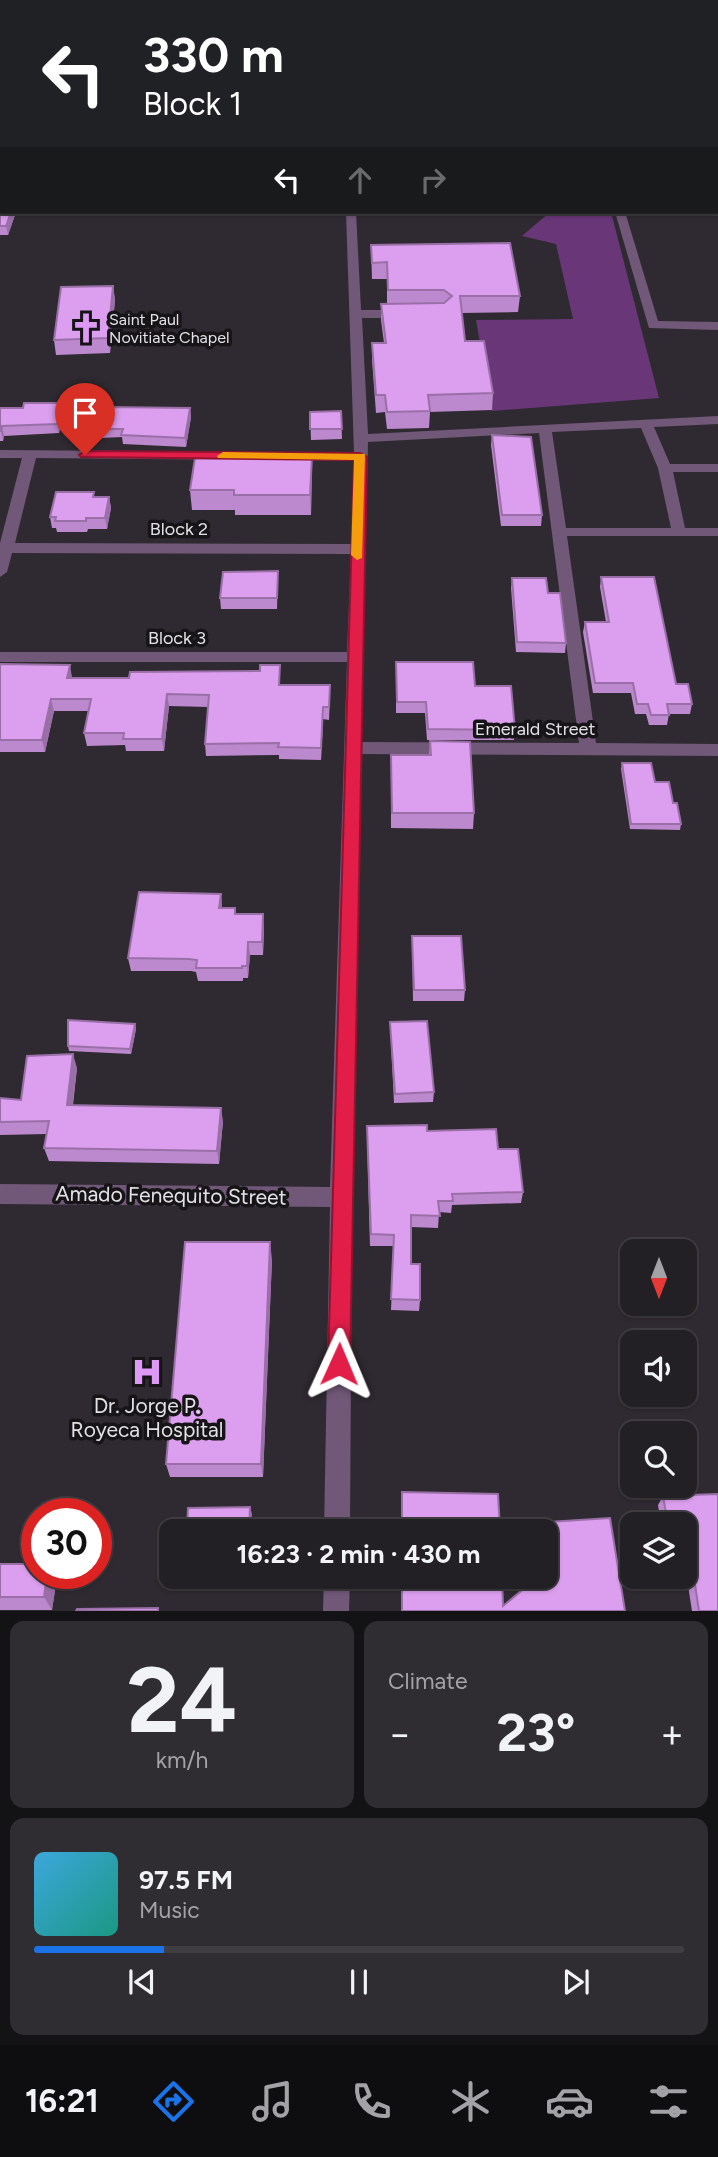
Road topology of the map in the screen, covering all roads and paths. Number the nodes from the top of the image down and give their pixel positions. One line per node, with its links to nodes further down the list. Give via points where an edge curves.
1 (351, 214): 5 (street)
2 (621, 214): 7 (street, via 653,325)
3 (683, 214): 4 (street)
4 (714, 215)
5 (357, 314): 6 (street); 11 (street)
6 (418, 314)
7 (718, 326)
8 (718, 420): 9 (street)
9 (646, 424): 10 (street); 14 (street)
10 (545, 428): 11 (street); 16 (street)
11 (361, 447): 13 (street); 20 (street)
12 (0, 454): 13 (street)
13 (30, 454): 19 (street)
14 (665, 468): 15 (street); 17 (street)
15 (718, 468)
16 (561, 532): 17 (street); 25 (street)
17 (680, 532): 18 (street)
18 (718, 532)
19 (3, 548): 20 (street, Block 2); 21 (street)
20 (358, 549): 23 (street)
21 (0, 572)
22 (0, 657): 23 (street, Block 3)
23 (354, 657): 24 (street)
24 (352, 748): 25 (street, Emerald Street); 28 (street)
25 (588, 750): 26 (street, Emerald Street)
26 (718, 750)
27 (0, 1194): 28 (street, Amado Fenequito Street)
28 (341, 1198): 29 (street)
29 (337, 1519)
30 (337, 1589): 31 (street)
31 (336, 1611)

